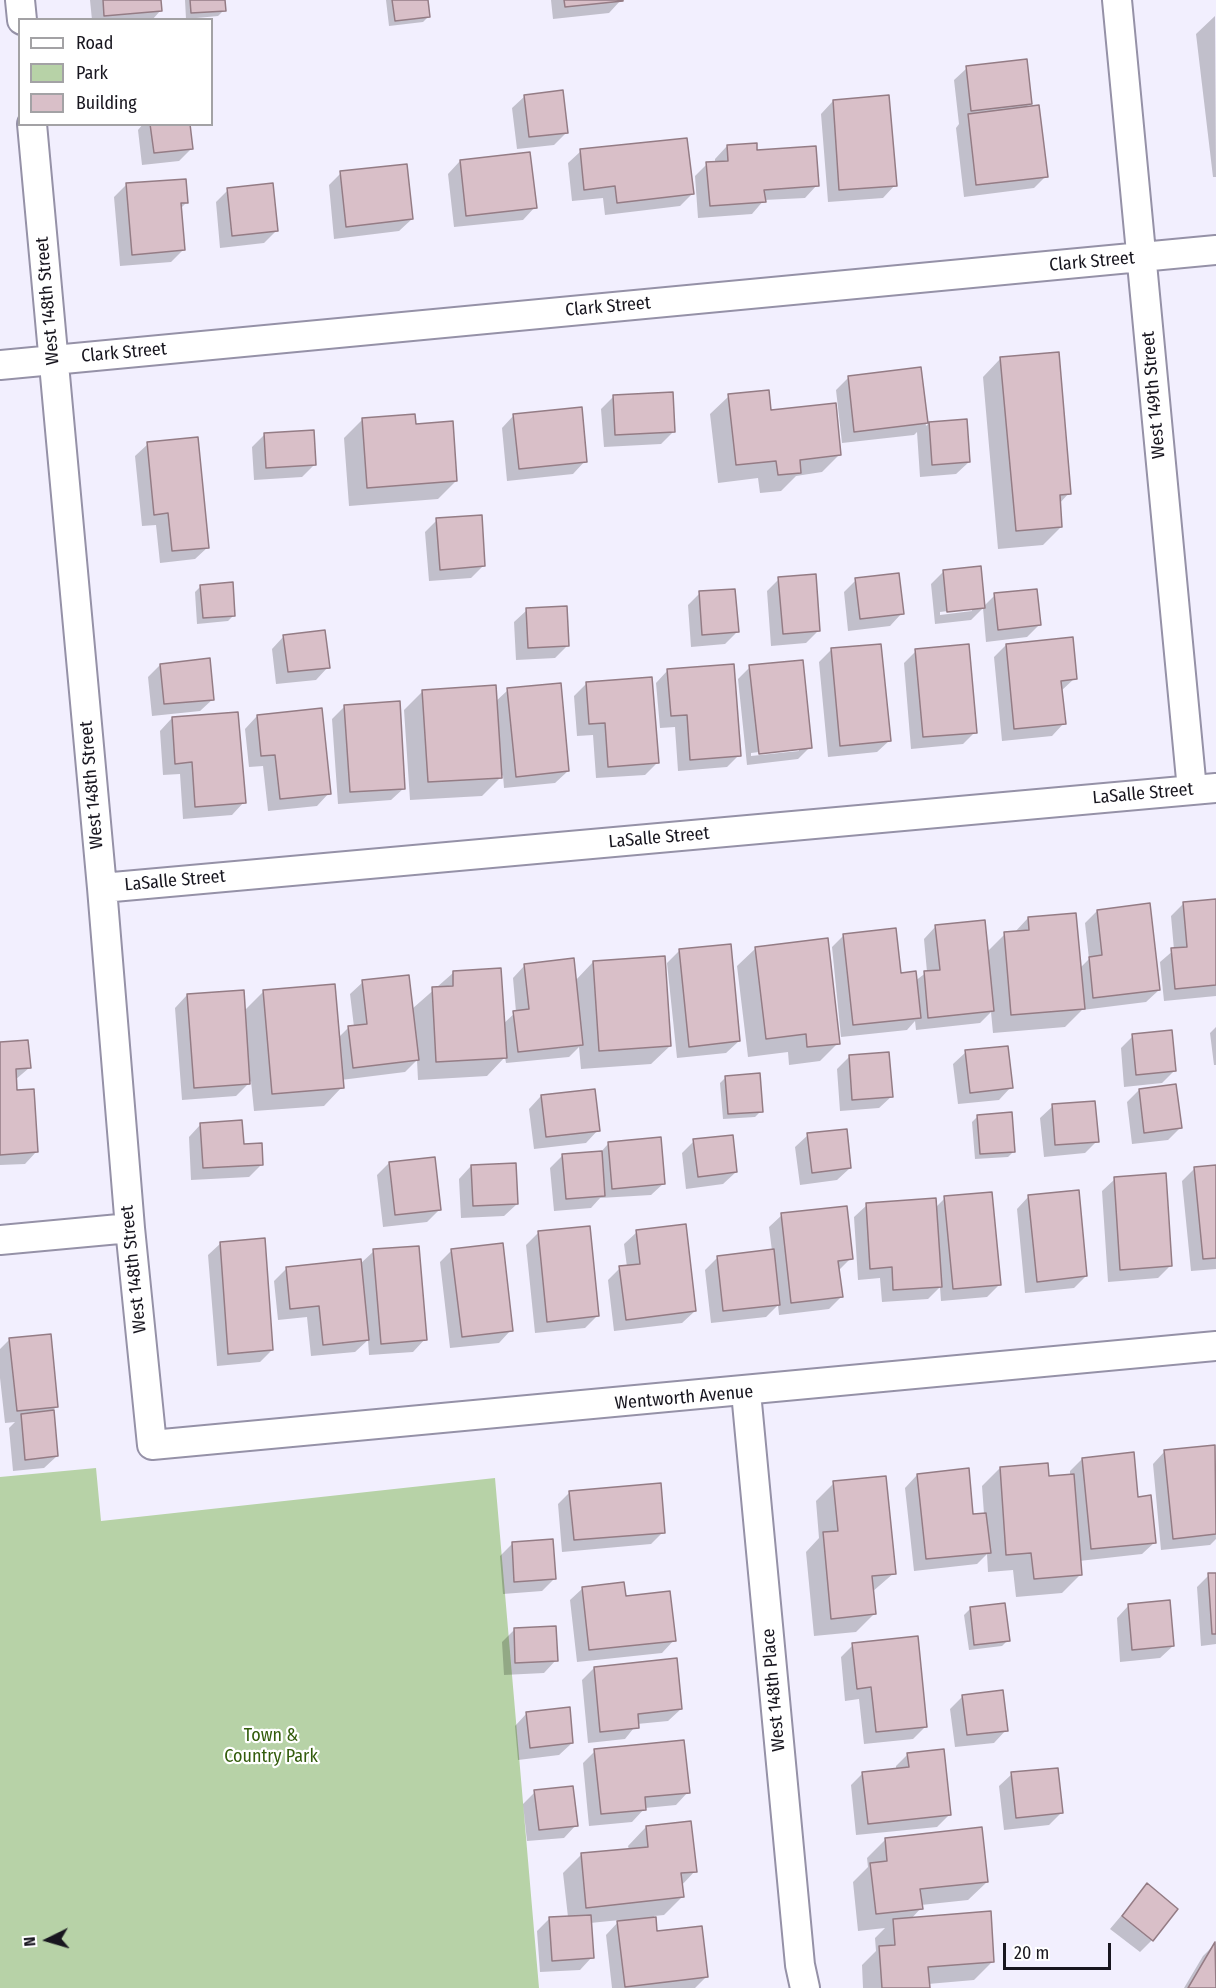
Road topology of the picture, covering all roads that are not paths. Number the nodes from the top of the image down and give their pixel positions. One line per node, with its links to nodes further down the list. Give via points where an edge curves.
1 (20, 0): 3 (street)
2 (1116, 0): 6 (street, West 149th Street)
3 (22, 18)
4 (32, 126): 7 (street, West 148th Street)
5 (1216, 250): 6 (street, Clark Street)
6 (1141, 257): 7 (street, Clark Street); 9 (street, West 149th Street)
7 (53, 360): 8 (street, Clark Street); 10 (street, West 148th Street)
8 (0, 365)
9 (1204, 789): 10 (street, LaSalle Street)
10 (102, 888): 11 (street, West 148th Street)
11 (130, 1228): 12 (street); 15 (street, West 148th Street)
12 (0, 1240)
13 (1216, 1347): 14 (street, Wentworth Avenue)
14 (746, 1392): 15 (street, Wentworth Avenue); 16 (street, West 148th Place)
15 (152, 1445)
16 (805, 1988)

